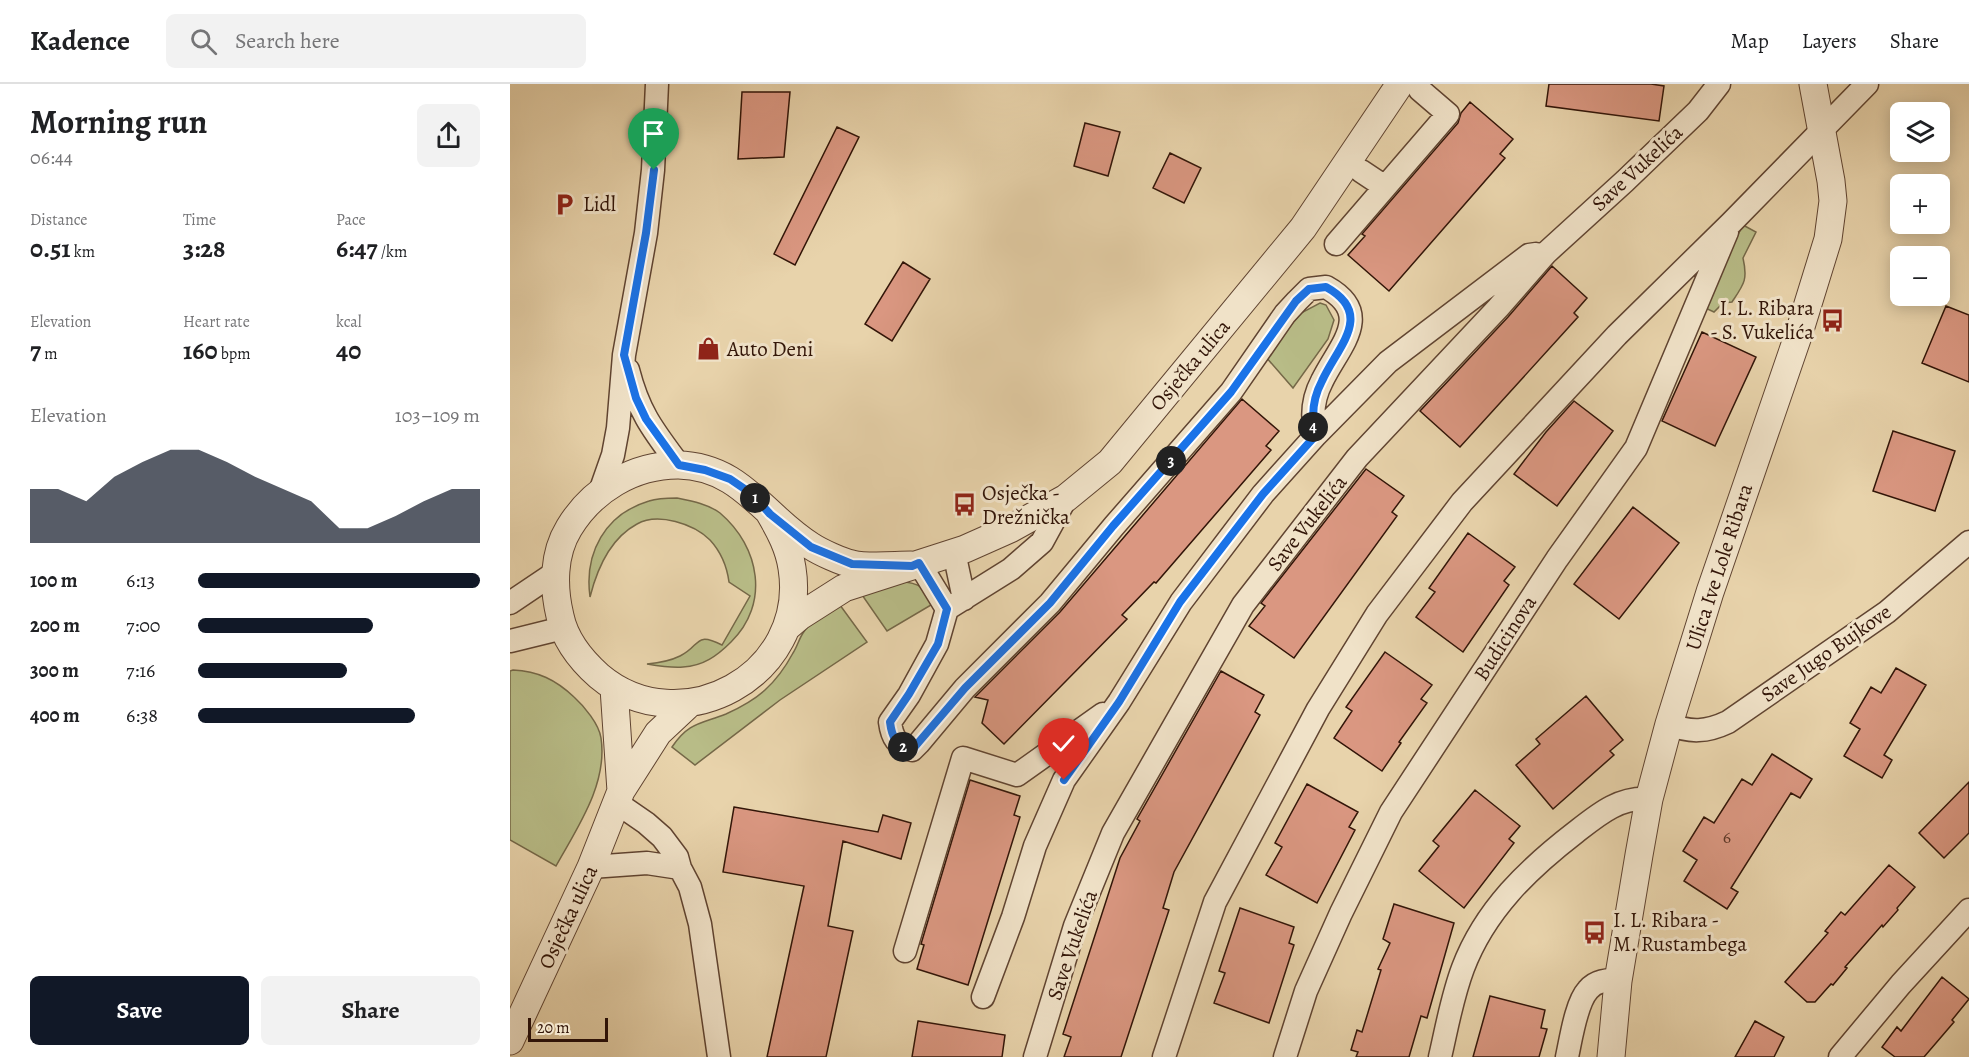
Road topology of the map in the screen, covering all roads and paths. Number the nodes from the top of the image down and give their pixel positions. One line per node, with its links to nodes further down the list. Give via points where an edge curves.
1 (657, 84): 12 (street, via 654,170)
2 (1719, 84): 11 (street, Save Vukelića, via 1626,181)
3 (1813, 84): 6 (street, Ulica Ive Lole Ribara)
4 (1867, 84): 6 (street)
5 (1410, 87): 8 (street, via 1448,114); 16 (street, Osječka ulica, via 1304,228 1110,462)
6 (1822, 128): 9 (street); 30 (street, Ulica Ive Lole Ribara, via 1833,201 1828,239)
7 (1361, 171): 8 (street)
8 (1385, 187): 10 (street)
9 (1731, 223): 42 (street, via 1617,334 1462,502 1377,614 1318,709 1215,902); 43 (street, Budicinova, via 1636,448 1557,559 1392,812 1306,991)
10 (1336, 244)
11 (1546, 253): 13 (street, via 1529,255 1388,362); 41 (street, Save Vukelića, via 1357,458 1243,606 1113,833 1076,926)
12 (624, 355): 14 (street, via 646,419); 15 (street, via 618,428)
13 (1316, 435): 23 (street, via 1312,422 1314,405 1351,325 1345,300 1326,287 1309,289 1296,301 1231,392 1050,603 965,688 912,750 902,747 894,740 890,722 938,644); 28 (street, via 1263,494 1180,602)
14 (679, 465): 15 (street, Osječka ulica, via 645,469); 17 (street, Osječka ulica, via 730,479 752,494)
15 (600, 492): 21 (street, Osječka ulica, via 587,502 568,530)
16 (1066, 498): 19 (street, Osječka ulica, via 1010,529); 23 (street, via 1042,542 1011,569)
17 (770, 514): 20 (street, Osječka ulica, via 811,547 852,564); 25 (street, Osječka ulica, via 784,540 792,569 792,599)
18 (1969, 542): 30 (street, Save Jugo Bujkove, via 1887,612 1728,722 1712,730 1697,731)
19 (954, 552): 20 (street, Osječka ulica); 23 (street)
20 (915, 564): 23 (street); 25 (street, Osječka ulica, via 844,588)
21 (556, 572): 22 (street); 24 (street, Osječka ulica, via 555,595)
22 (510, 603)
23 (956, 604)
24 (563, 628): 26 (street); 27 (street, Osječka ulica, via 583,662)
25 (786, 628): 29 (street, Osječka ulica, via 770,656 748,679 720,696)
26 (510, 641)
27 (614, 688): 29 (street, Osječka ulica, via 638,699); 31 (street, Osječka ulica)
28 (1119, 702): 36 (street, via 1017,775 963,758); 38 (street, via 1064,780 1035,846)
29 (689, 704): 31 (street, Osječka ulica, via 658,733)
30 (1669, 724): 32 (street, Ulica Ive Lole Ribara)
31 (619, 797): 33 (street, Osječka ulica); 34 (street, via 662,837)
32 (1649, 799): 37 (street, Ulica Ive Lole Ribara); 44 (street, via 1626,800 1606,810 1508,892 1482,928 1463,968)
33 (591, 867): 34 (street, via 647,863); 39 (street, Osječka ulica)
34 (680, 868): 40 (street, via 690,887 700,924)
35 (1969, 910): 47 (street)
36 (905, 951)
37 (1618, 981): 45 (street, via 1607,979 1588,989 1576,1015); 46 (street, Ulica Ive Lole Ribara)
38 (983, 997)
39 (510, 1041)
40 (720, 1057)
41 (1035, 1057)
42 (1164, 1057)
43 (1285, 1057)
44 (1440, 1057)
45 (1567, 1057)
46 (1611, 1057)
47 (1840, 1057)

